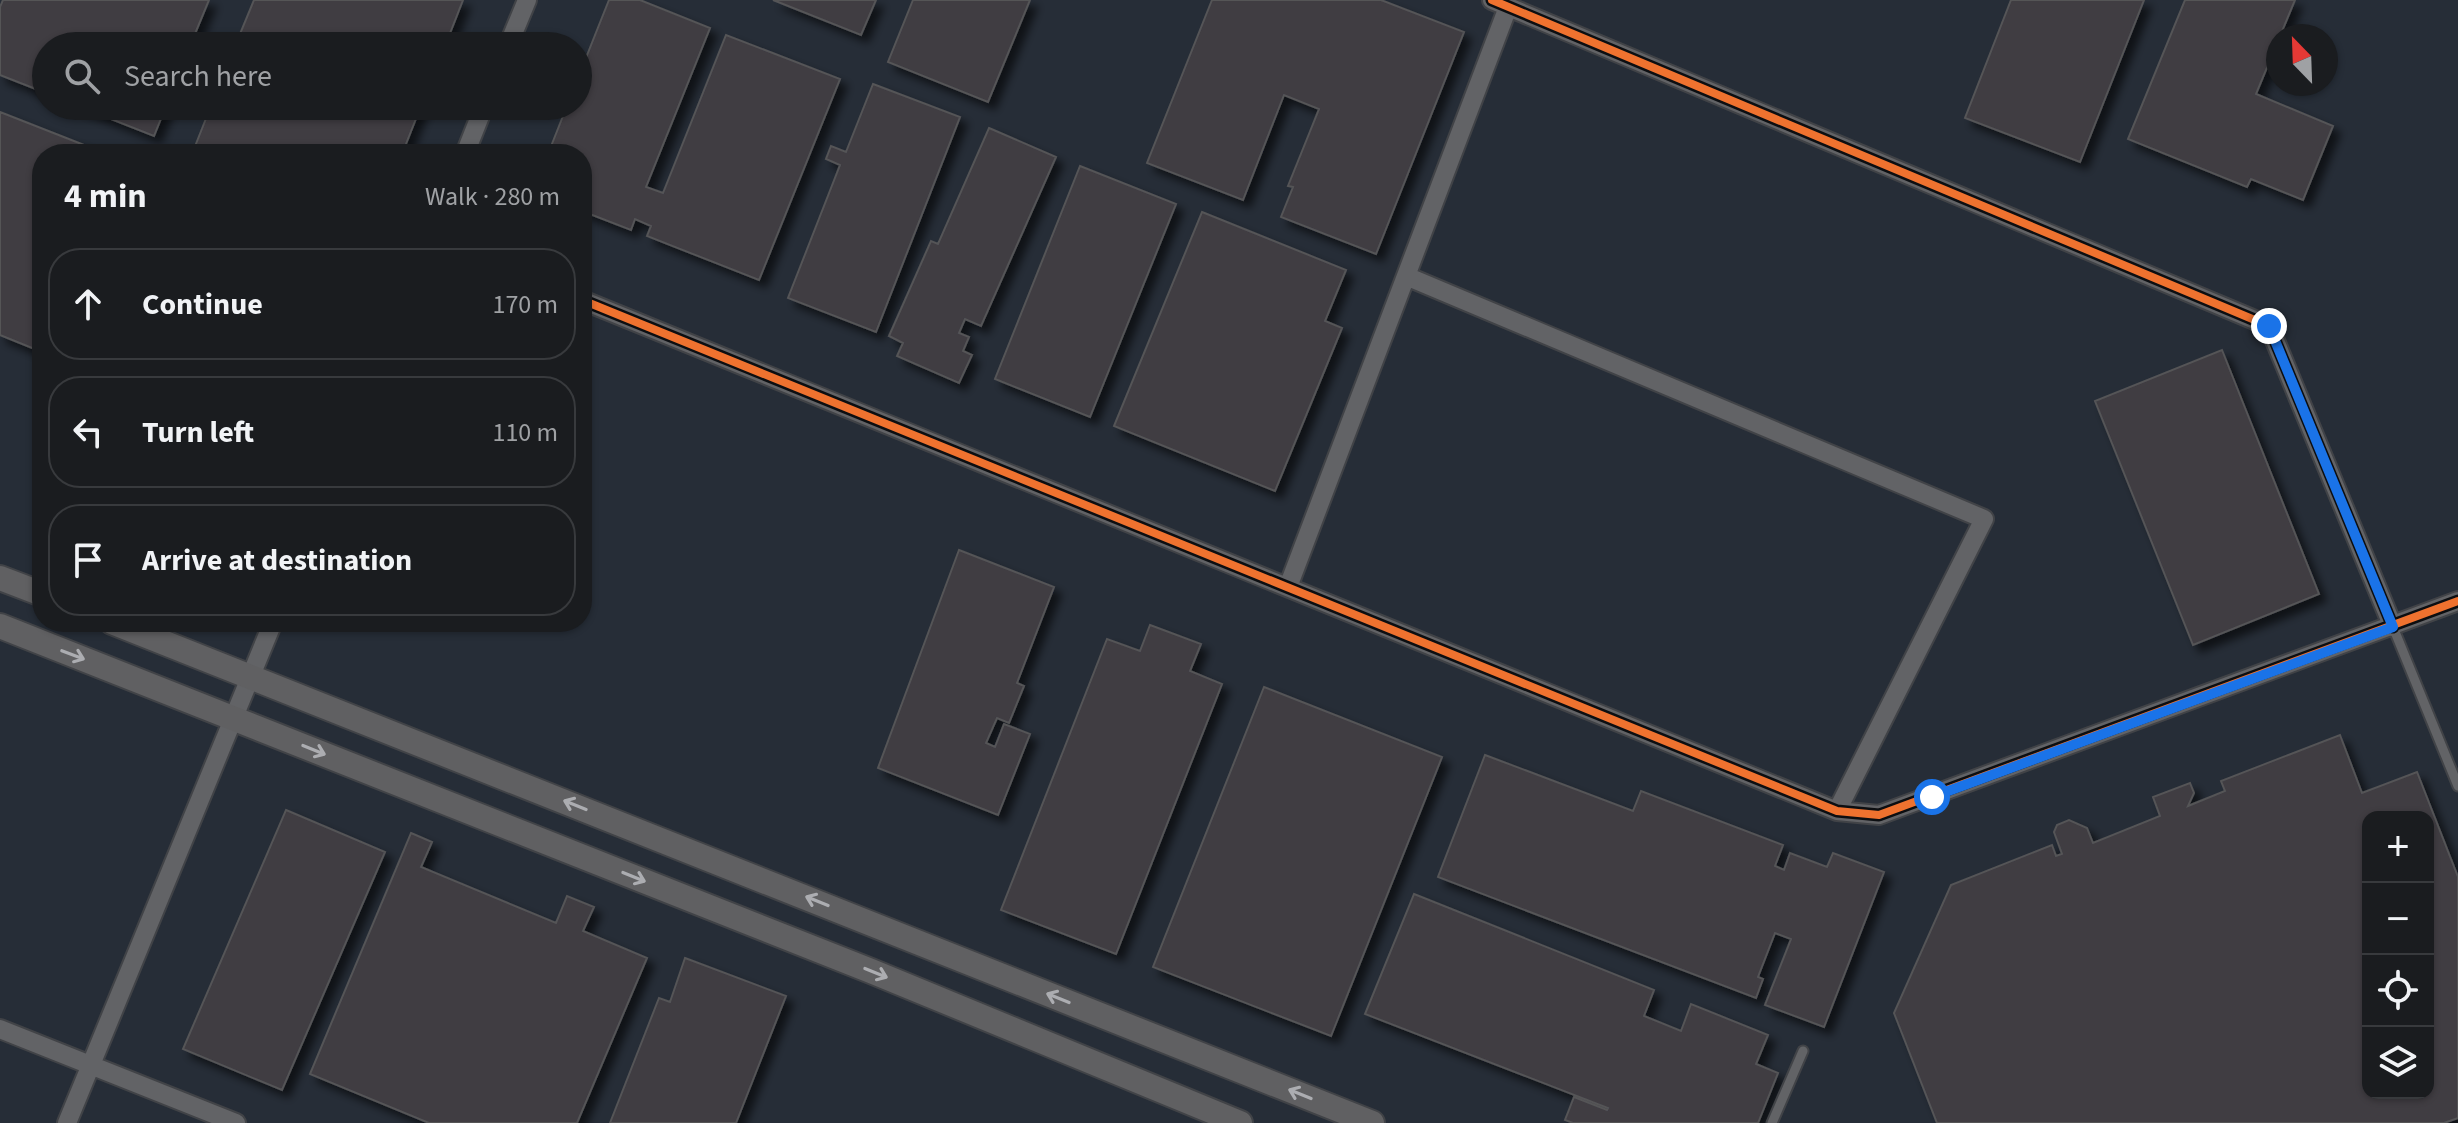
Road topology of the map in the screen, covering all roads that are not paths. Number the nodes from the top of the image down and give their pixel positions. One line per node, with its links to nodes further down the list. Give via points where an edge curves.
1 (527, 0): 3 (street)
2 (1500, 3): 6 (street); 13 (street, via 2269,326)
3 (514, 32)
4 (478, 120): 5 (street)
5 (469, 144)
6 (1406, 276): 9 (street); 19 (street, via 1984,519)
7 (592, 304): 9 (street)
8 (0, 578): 10 (main road)
9 (1288, 587): 19 (street)
10 (32, 590)
11 (2458, 601): 13 (street)
12 (0, 626): 17 (main road, one-way to 17)
13 (2393, 627): 18 (lane); 19 (street, via 1879,815)
14 (138, 632): 16 (main road)
15 (269, 632): 16 (street)
16 (250, 676): 17 (street); 26 (main road, one-way to 16)
17 (233, 718): 22 (street); 25 (main road, one-way to 25)
18 (2458, 786)
19 (1837, 811)
20 (0, 1029): 22 (street)
21 (1803, 1051): 27 (lane)
22 (89, 1065): 23 (street); 24 (street)
23 (67, 1123)
24 (236, 1123)
25 (1240, 1123)
26 (1372, 1123)
27 (1772, 1123)

